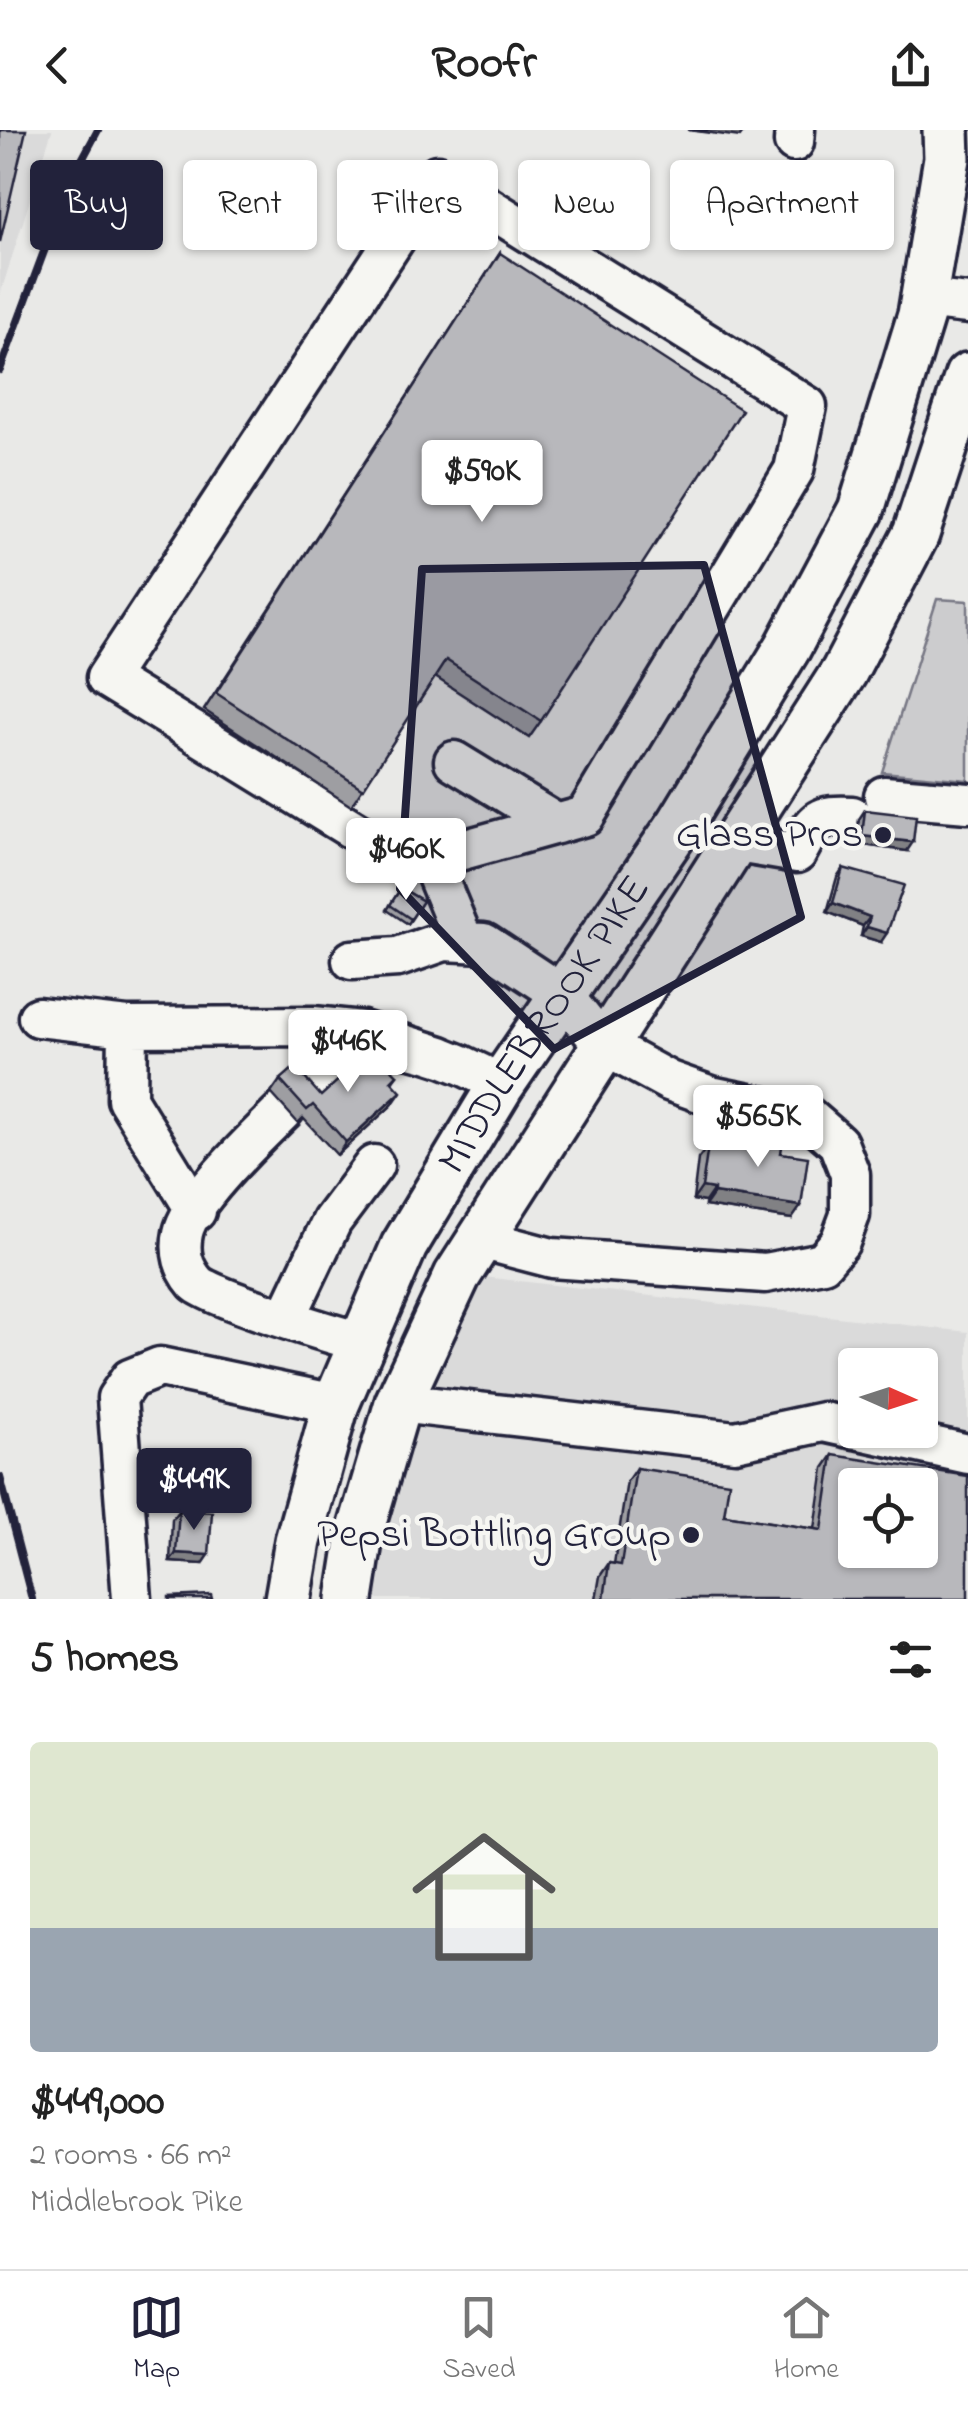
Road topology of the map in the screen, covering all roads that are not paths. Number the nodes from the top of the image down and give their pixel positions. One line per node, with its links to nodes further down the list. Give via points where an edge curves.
1 (946, 130): 2 (main road, MIDDLEBROOK PIKE)
2 (923, 299): 3 (street); 14 (main road, MIDDLEBROOK PIKE, via 861,510 680,824)
3 (968, 304)
4 (968, 376): 10 (main road, MIDDLEBROOK PIKE, via 916,534 844,672)
5 (454, 761): 9 (street)
6 (884, 796): 7 (street)
7 (968, 803)
8 (852, 816): 10 (street, via 822,816 797,852)
9 (557, 824): 11 (street); 11 (street, via 585,816 644,723 794,470 807,406 437,175 106,678 365,838)
10 (736, 843): 17 (main road, MIDDLEBROOK PIKE)
11 (430, 859): 12 (street)
12 (464, 942): 13 (street); 14 (street, via 484,943)
13 (352, 960)
14 (562, 995): 17 (street); 19 (main road, MIDDLEBROOK PIKE)
15 (38, 1018): 16 (street)
16 (128, 1027): 18 (street, via 313,1026 362,1032); 21 (street, via 128,1099)
17 (602, 1045): 22 (main road, MIDDLEBROOK PIKE); 22 (street, via 712,1096 807,1116 838,1143 850,1174 850,1215 840,1242 823,1262 766,1273 552,1258)
18 (440, 1056): 19 (street); 21 (street, via 380,1044 343,1052 214,1182)
19 (502, 1085): 24 (main road, MIDDLEBROOK PIKE, via 404,1246)
20 (374, 1165): 23 (street, via 332,1221)
21 (196, 1211): 23 (street, via 183,1230 182,1261 199,1286)
22 (480, 1239): 25 (main road, MIDDLEBROOK PIKE)
23 (286, 1318): 24 (street)
24 (362, 1342): 26 (main road, MIDDLEBROOK PIKE)
25 (398, 1402): 27 (street, via 735,1442 823,1422); 32 (main road, MIDDLEBROOK PIKE, via 361,1529)
26 (336, 1404): 30 (street, via 160,1366 130,1379 117,1398); 31 (main road, MIDDLEBROOK PIKE)
27 (838, 1426)
28 (938, 1448): 29 (street)
29 (968, 1454)
30 (132, 1599)
31 (288, 1599)
32 (350, 1599)

